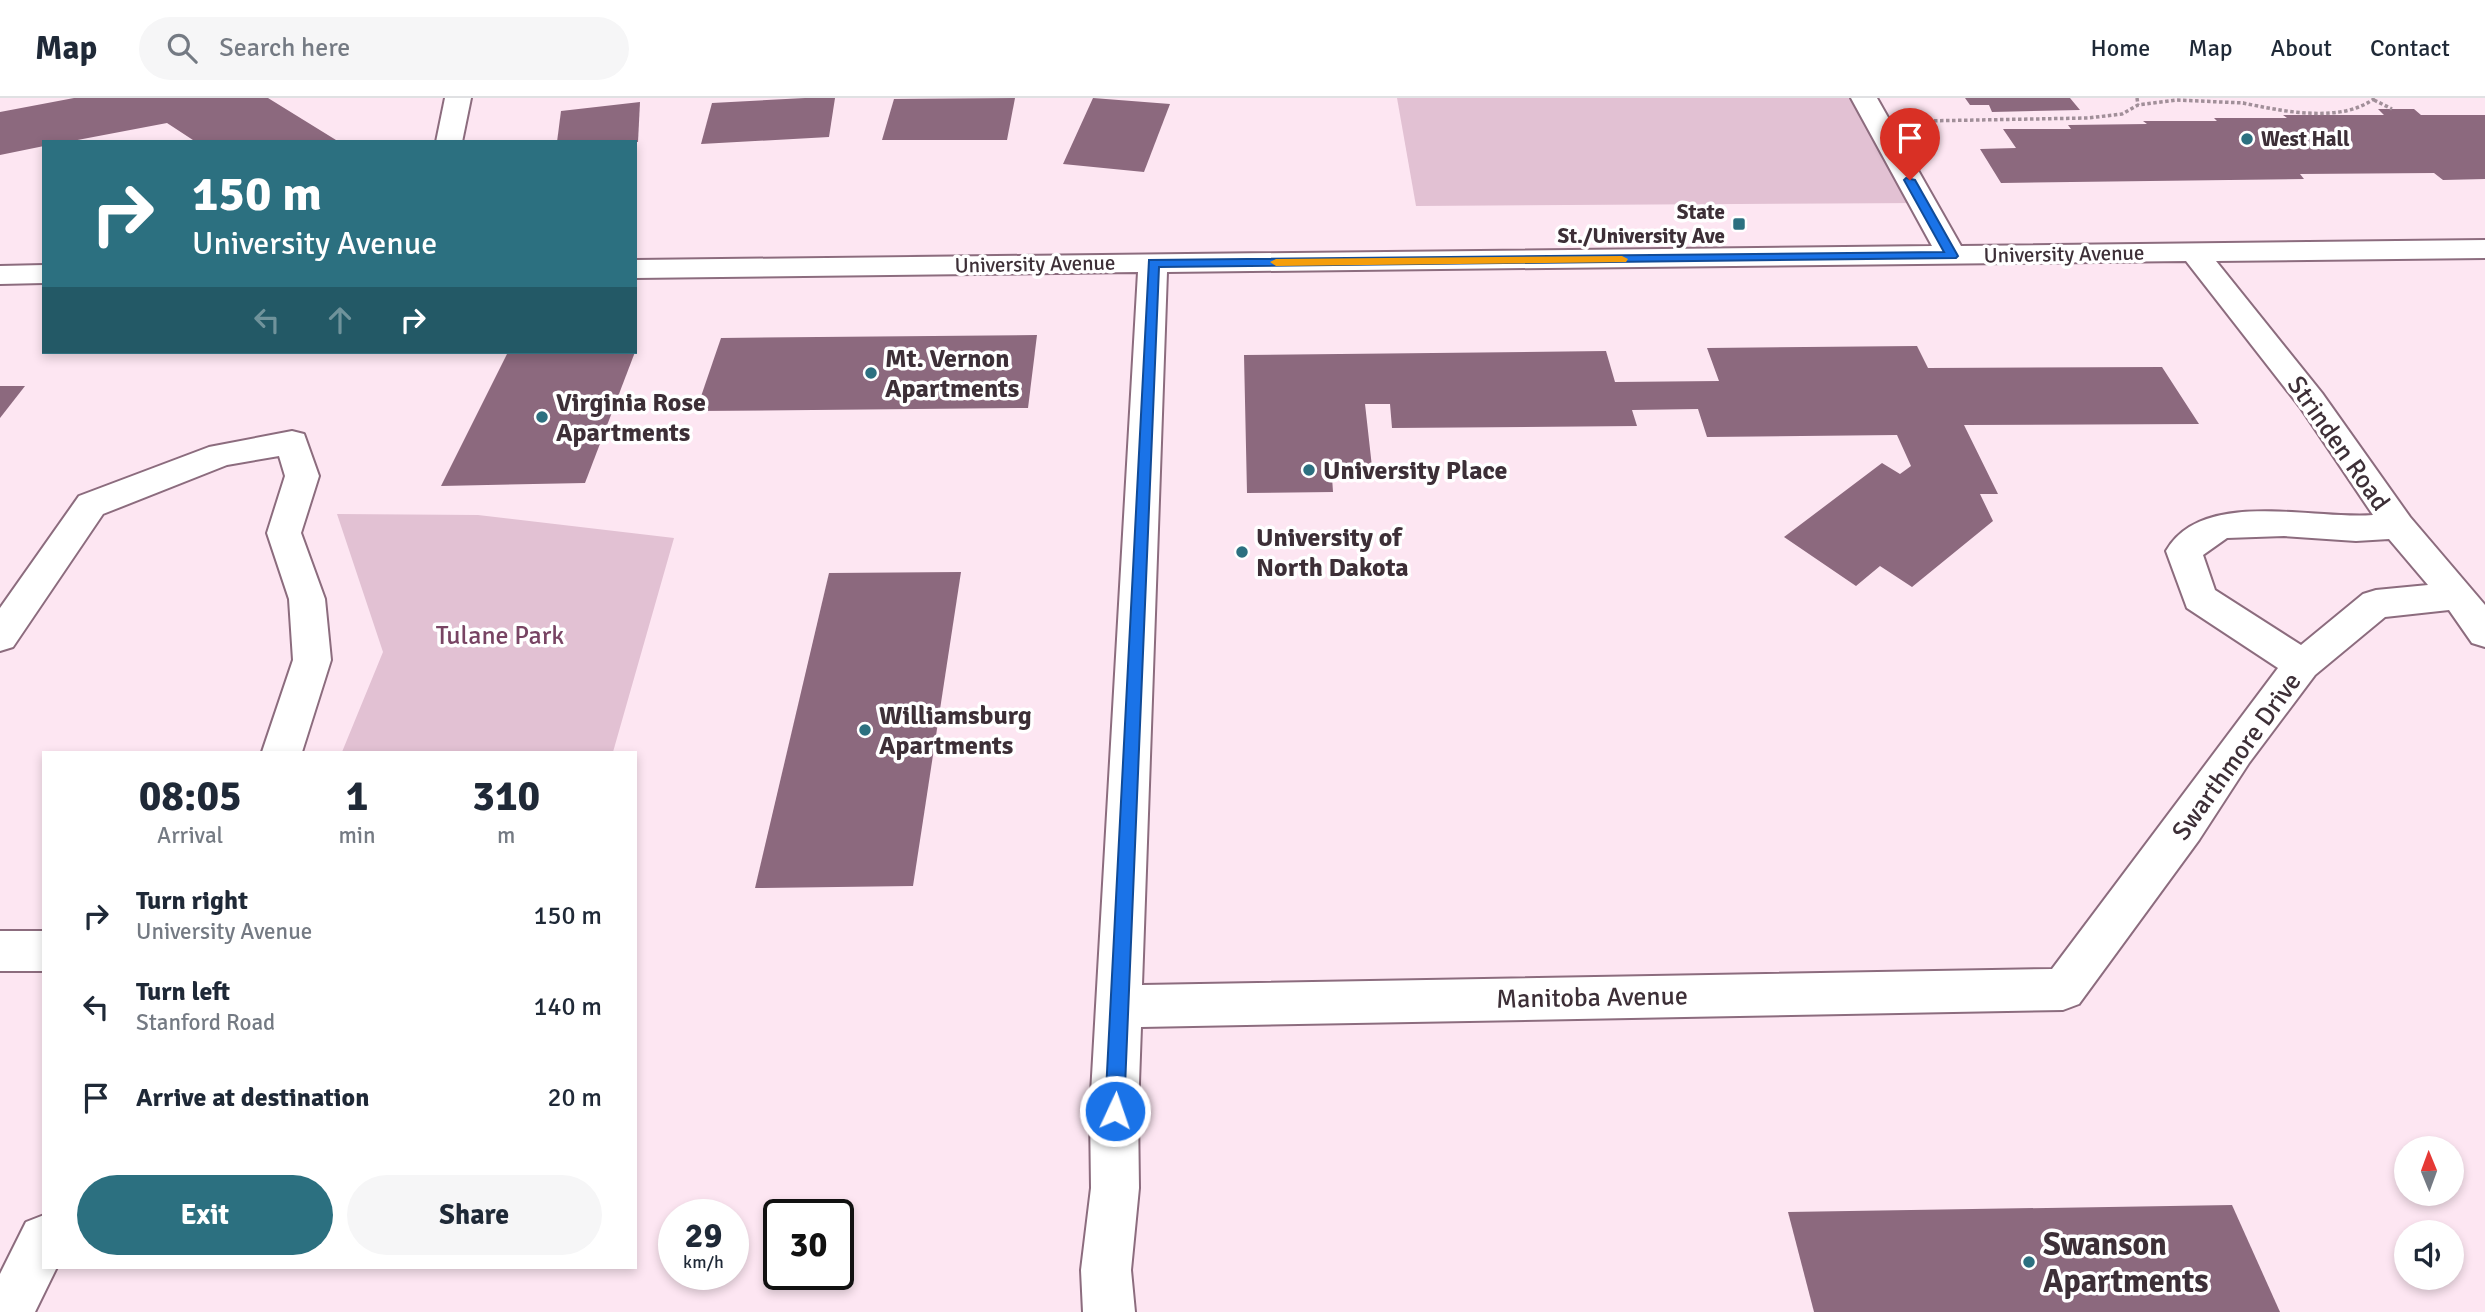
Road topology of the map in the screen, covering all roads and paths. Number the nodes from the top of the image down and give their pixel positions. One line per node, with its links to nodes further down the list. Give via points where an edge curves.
1 (458, 98): 10 (street)
2 (1864, 98): 13 (street)
3 (2137, 98): 7 (path)
4 (2222, 98): 6 (path)
5 (2374, 99): 6 (path, via 2339,112 2271,110); 8 (path)
6 (2244, 103): 7 (path, via 2176,100)
7 (2138, 105): 9 (path, via 2122,114 2088,118)
8 (2392, 109)
9 (1921, 121)
10 (449, 140)
11 (2485, 249): 12 (street, University Avenue)
12 (2195, 253): 13 (street, University Avenue); 18 (street, Strinden Road, via 2311,400)
13 (1952, 256): 14 (street, University Avenue)
14 (1153, 263): 15 (street, University Avenue); 27 (street)
15 (637, 268)
16 (42, 274): 17 (street)
17 (0, 275)
18 (2398, 526): 19 (street, Strinden Road); 22 (street, via 2220,526 2184,551 2200,598)
19 (2458, 596): 20 (street, Strinden Road); 22 (street, Swarthmore Drive, via 2376,604)
20 (2485, 633)
21 (0, 637): 23 (street, via 91,505 221,455 292,442 302,476 284,533 307,599 312,660)
22 (2302, 665): 26 (street, Swarthmore Drive)
23 (282, 751)
24 (0, 951): 25 (street)
25 (42, 951)
26 (2063, 989): 27 (street, Manitoba Avenue)
27 (1121, 1006): 30 (street, via 1115,1188 1107,1270)
28 (42, 1244): 29 (street)
29 (8, 1312)
30 (1109, 1312)

